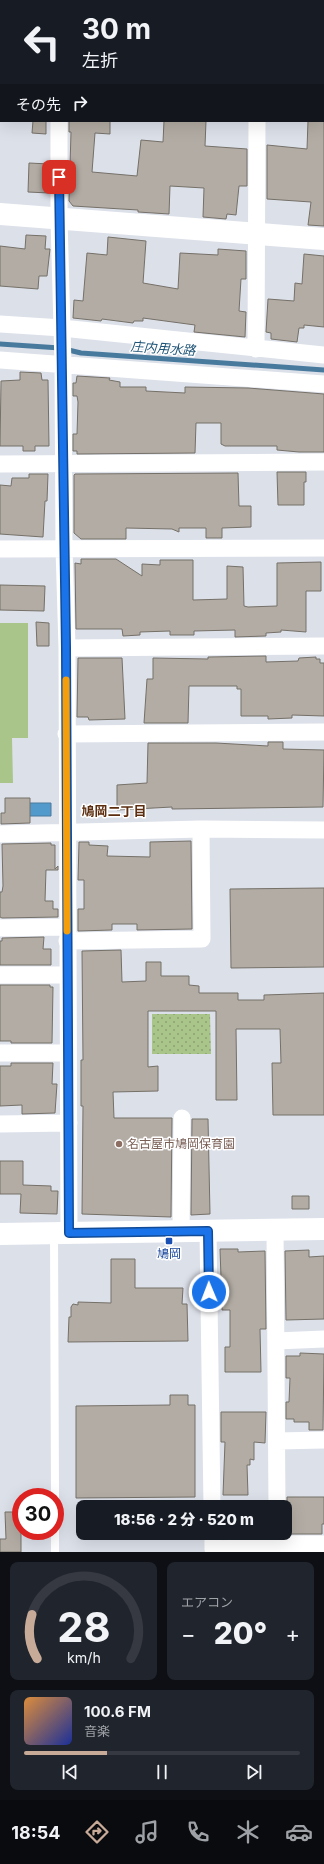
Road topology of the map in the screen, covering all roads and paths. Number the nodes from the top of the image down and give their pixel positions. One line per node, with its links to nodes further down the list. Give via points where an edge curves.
1 (59, 122): 4 (street)
2 (257, 122): 5 (street)
3 (0, 214): 4 (street)
4 (59, 219): 5 (street); 8 (street)
5 (257, 233): 6 (street); 9 (street)
6 (324, 239)
7 (0, 324): 8 (street)
8 (62, 346): 9 (street); 11 (street); 12 (street); 14 (street)
9 (256, 349): 10 (street)
10 (324, 355)
11 (0, 360)
12 (324, 384)
13 (324, 462): 14 (street)
14 (64, 463): 15 (street); 16 (street)
15 (0, 464)
16 (64, 548): 17 (street); 18 (street); 20 (street)
17 (324, 548)
18 (0, 549)
19 (324, 646): 20 (street)
20 (66, 648): 22 (street)
21 (324, 732): 22 (street)
22 (66, 734): 25 (street)
23 (201, 829): 24 (street); 25 (street); 28 (street, via 202,940)
24 (324, 830)
25 (67, 833): 26 (street); 28 (street)
26 (0, 834)
27 (0, 928): 28 (street)
28 (67, 934): 29 (street)
29 (68, 974): 30 (street); 32 (street)
30 (0, 975)
31 (0, 1053): 32 (street)
32 (68, 1053): 34 (street)
33 (182, 1118): 38 (street)
34 (69, 1123): 35 (street); 40 (street)
35 (0, 1124)
36 (276, 1229): 37 (street); 39 (street); 43 (street)
37 (324, 1229)
38 (181, 1231): 39 (street); 40 (street)
39 (208, 1231): 47 (street)
40 (62, 1233): 41 (street); 46 (lane)
41 (0, 1234)
42 (324, 1339): 43 (street)
43 (276, 1341): 45 (street)
44 (324, 1440): 45 (street)
45 (277, 1441): 48 (street)
46 (55, 1488)
47 (212, 1500)
48 (277, 1500)
49 (55, 1540): 53 (lane)
50 (213, 1540): 51 (street, via 213,1549 269,1547)
51 (278, 1543): 52 (street)
52 (324, 1544)
53 (55, 1552)

